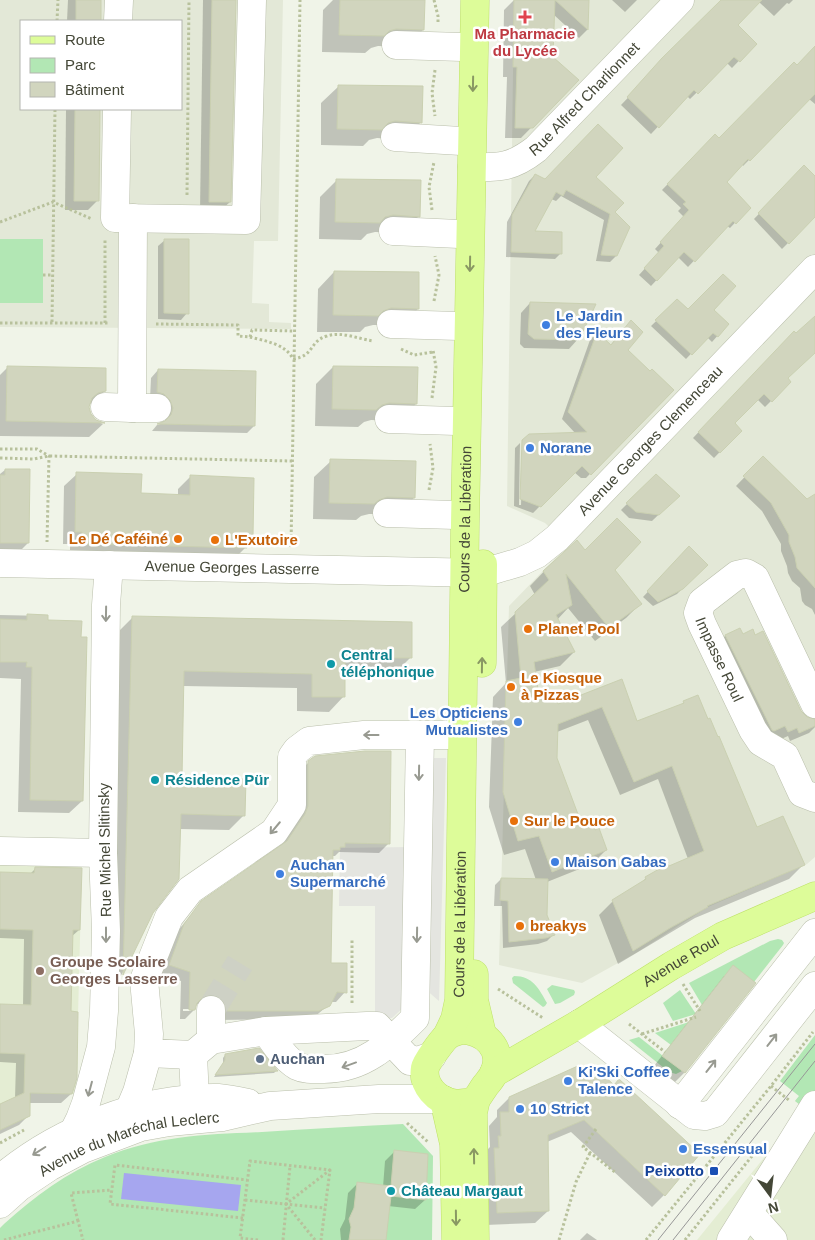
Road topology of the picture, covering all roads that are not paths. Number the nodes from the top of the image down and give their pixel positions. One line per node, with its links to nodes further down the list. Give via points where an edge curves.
1 (119, 0): 6 (street)
2 (252, 0): 13 (street, via 246,220)
3 (475, 0): 12 (main road, Cours de la Libération, one-way to 12)
4 (494, 0): 12 (main road, Cours de la Libération)
5 (680, 0): 12 (street, Rue Alfred Charlionnet, via 536,149 522,160 506,166)
6 (118, 20)
7 (396, 45): 8 (street)
8 (462, 47)
9 (117, 110): 13 (street, via 115,218)
10 (395, 137): 11 (street)
11 (461, 141)
12 (481, 167): 26 (main road, Cours de la Libération)
13 (133, 218): 19 (street)
14 (393, 231): 15 (street)
15 (459, 234)
16 (815, 269): 26 (street, Avenue Georges Clemenceau, via 556,538 537,554 520,562)
17 (458, 326): 18 (street)
18 (385, 333)
19 (131, 407)
20 (389, 419): 21 (street)
21 (456, 421)
22 (387, 513): 23 (street)
23 (455, 515)
24 (0, 563): 25 (street, Avenue Georges Lasserre)
25 (109, 565): 26 (street, Avenue Georges Lasserre); 32 (street, Rue Michel Slitinsky, one-way to 32)
26 (473, 573): 28 (main road, Cours de la Libération); 40 (main road, Cours de la Libération, one-way to 26, via 474,1000 474,984 483,612)
27 (815, 704): 30 (street, Impasse Roul, via 756,578 746,573 737,575 702,602 698,613 702,624 753,730 761,742 785,756 802,793)
28 (462, 726): 29 (street, via 452,736); 44 (main road, Cours de la Libération, via 459,1000 455,1019)
29 (420, 735): 41 (street, one-way to 41, via 415,1018); 43 (street, one-way to 43, via 364,735 309,741 297,750 292,757 292,805 274,832 190,890 169,917 144,980)
30 (815, 798)
31 (0, 851): 32 (street)
32 (103, 853): 55 (street, Rue Michel Slitinsky, one-way to 55, via 106,931 101,1047 86,1103)
33 (813, 904): 37 (main road, Avenue Roul, via 723,936)
34 (815, 932): 50 (street, one-way to 34)
35 (815, 986): 50 (street, one-way to 35, via 694,1116 715,1112)
36 (211, 1010): 42 (street)
37 (579, 1024): 38 (main road, Avenue Roul); 50 (street)
38 (549, 1030): 40 (main road, Avenue Roul, via 503,1040); 45 (main road, Avenue Roul)
39 (266, 1031): 41 (street, via 377,1026); 41 (street, one-way to 39, via 374,1055 340,1069 306,1069 296,1065); 42 (street)
40 (482, 1034): 44 (main road, via 461,1030); 45 (main road, via 496,1054)
41 (392, 1042): 44 (street, via 410,1061)
42 (202, 1047): 43 (street); 48 (street)
43 (148, 1053): 53 (street)
44 (435, 1053): 46 (street); 49 (main road, via 425,1074 430,1088)
45 (494, 1073): 47 (main road)
46 (382, 1099): 49 (street, Avenue du Maréchal Leclerc); 52 (street, Avenue du Maréchal Leclerc)
47 (476, 1099): 49 (main road, via 455,1104); 60 (main road, one-way to 47, via 473,1113)
48 (195, 1100): 52 (street, Avenue du Maréchal Leclerc, via 220,1098); 53 (street, Avenue du Maréchal Leclerc); 54 (street)
49 (443, 1100): 59 (main road, one-way to 59, via 454,1144)
50 (680, 1105)
51 (815, 1105): 58 (street)
52 (270, 1106): 54 (street, Avenue du Maréchal Leclerc, via 222,1117)
53 (129, 1111): 55 (street, Avenue du Maréchal Leclerc)
54 (169, 1122): 57 (street, Avenue du Maréchal Leclerc, via 141,1127 83,1149 49,1167)
55 (74, 1131): 56 (street, Avenue du Maréchal Leclerc, one-way to 56, via 39,1150)
56 (0, 1179)
57 (0, 1204)
58 (748, 1213): 61 (street); 62 (street)
59 (456, 1240)
60 (475, 1240)
61 (731, 1240)
62 (772, 1240)

